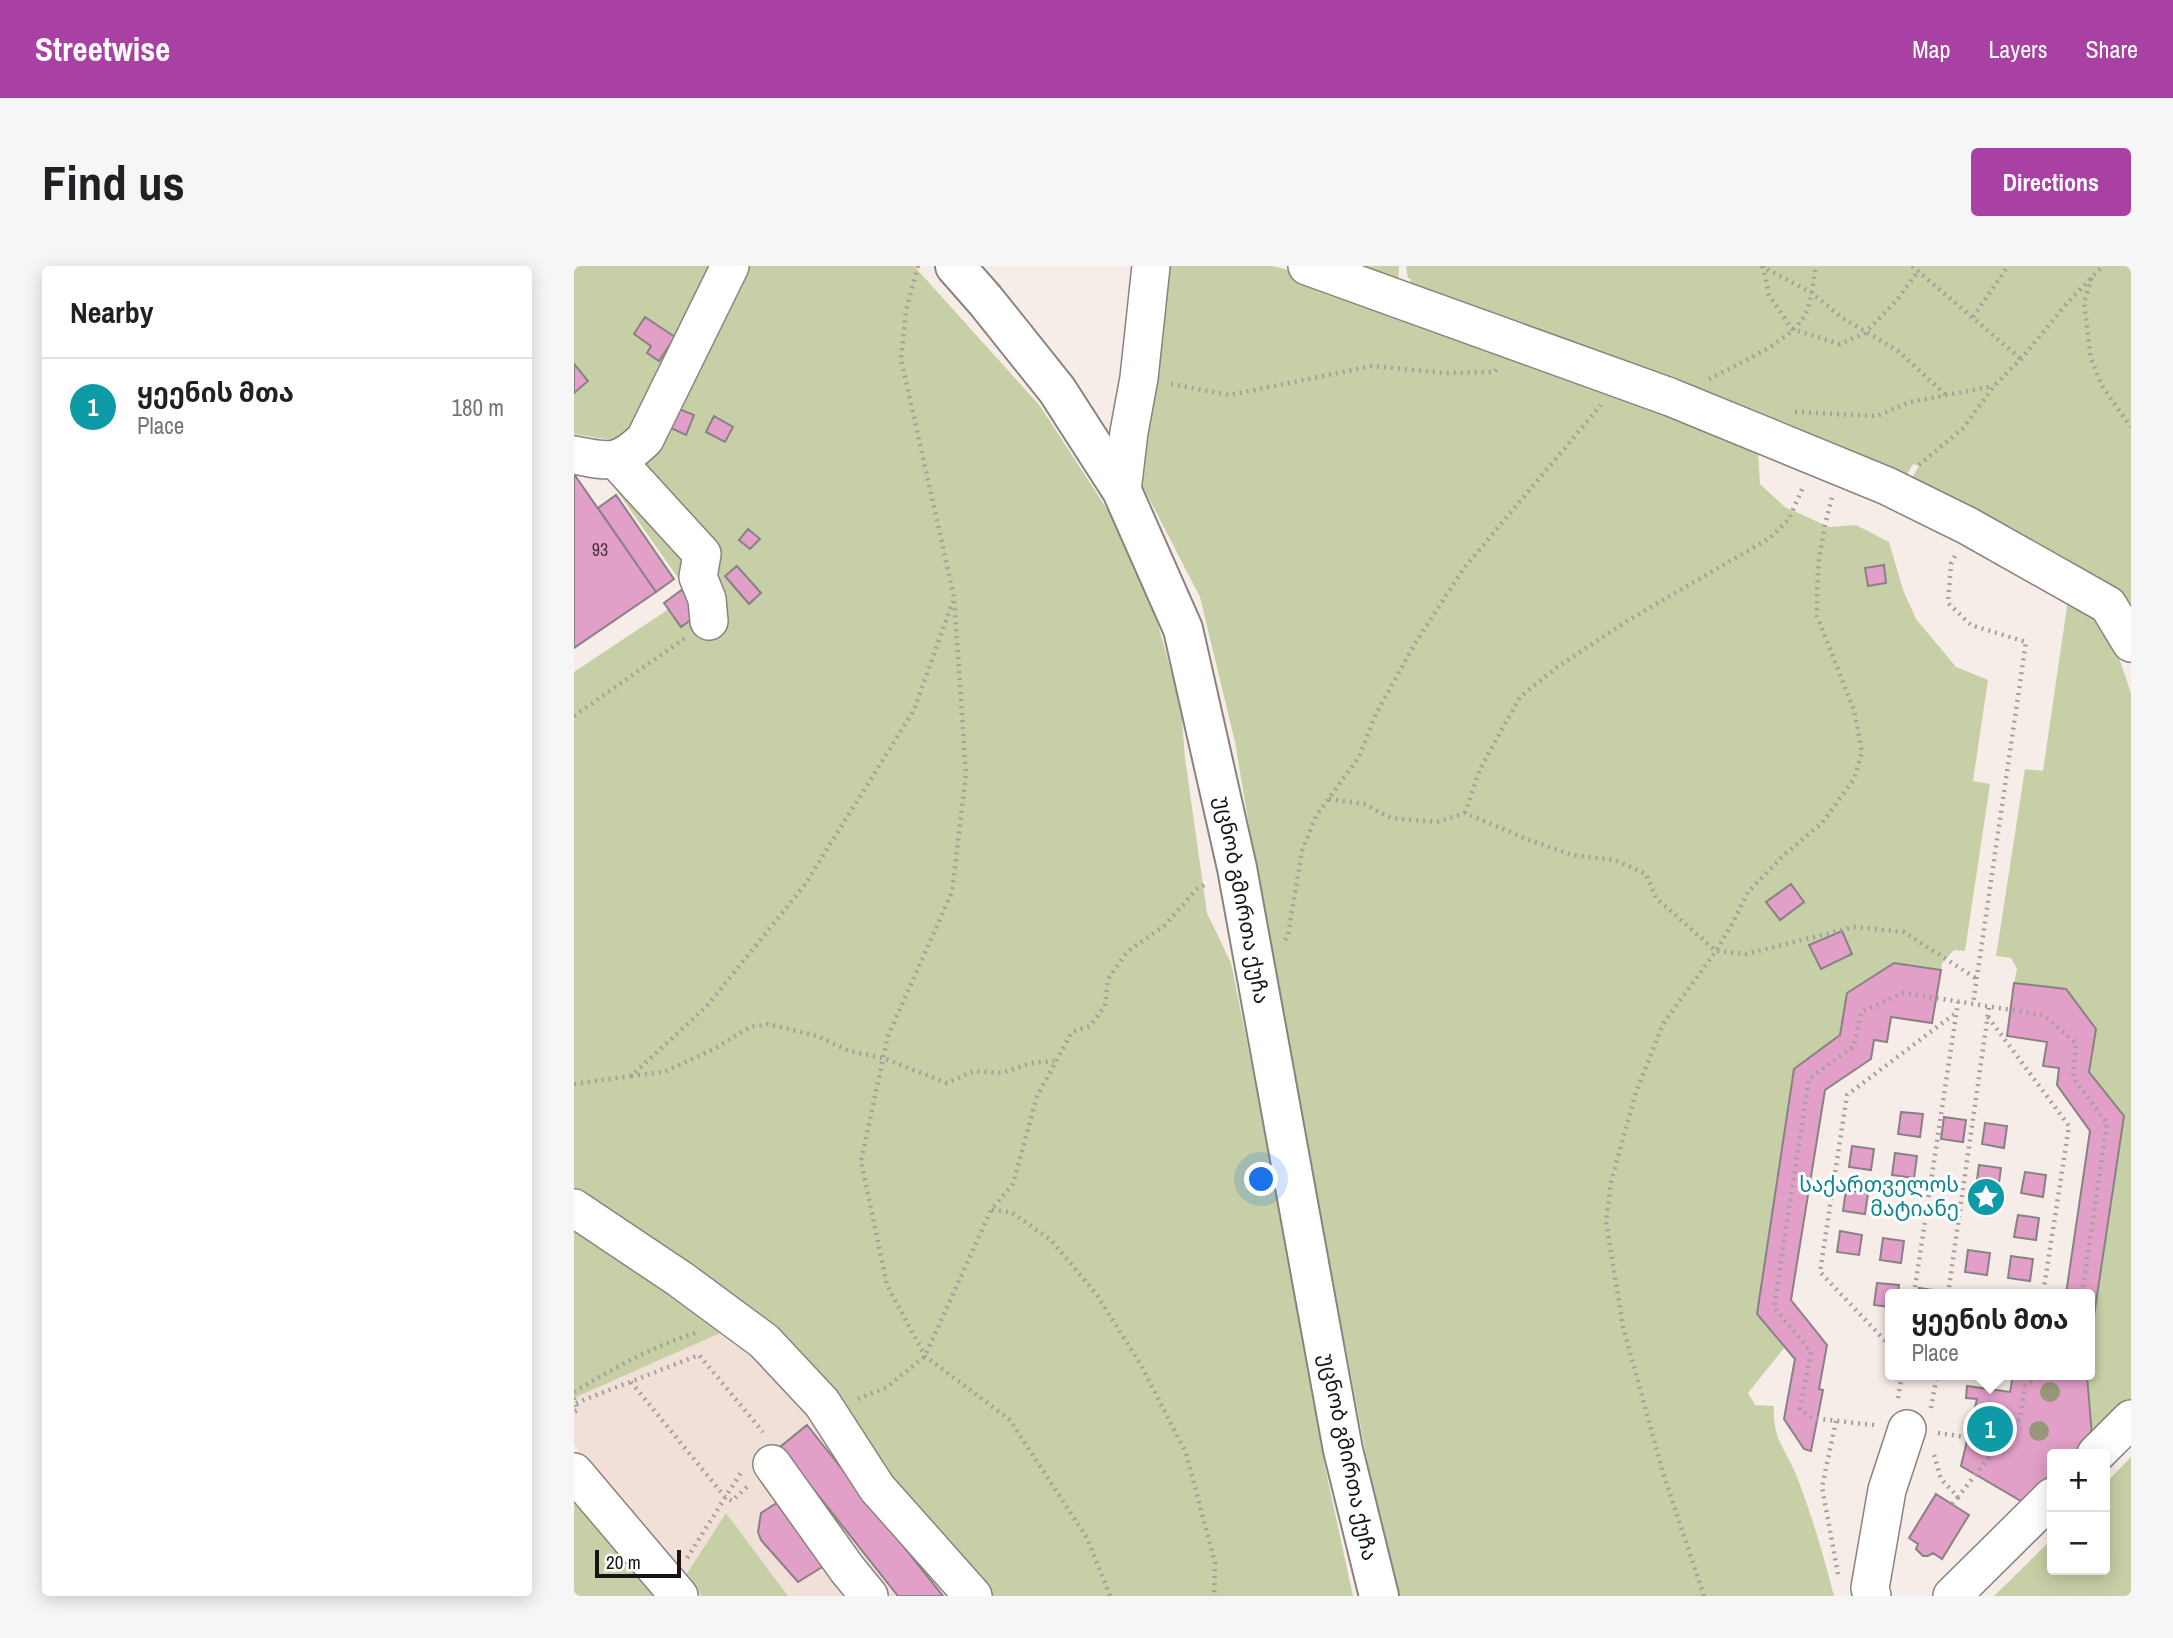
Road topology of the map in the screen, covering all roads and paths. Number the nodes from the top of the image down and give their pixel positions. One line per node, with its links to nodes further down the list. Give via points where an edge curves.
1 (730, 266): 27 (street, via 645,439)
2 (918, 266): 32 (path, via 906,311 901,359)
3 (955, 266): 29 (main road, უცნობ გმირთა ქუჩა, via 1057,390)
4 (1151, 266): 19 (street)
5 (1307, 266): 17 (street)
6 (1762, 266): 13 (path); 15 (path, via 1769,295)
7 (1816, 266): 13 (path)
8 (1912, 266): 11 (path)
9 (2008, 266): 14 (path)
10 (2103, 266): 12 (path)
11 (1918, 271): 14 (path); 16 (path)
12 (2092, 277): 18 (path); 24 (path, via 2084,302 2091,359 2102,386)
13 (1812, 293): 15 (path, via 1805,315); 16 (path)
14 (1973, 317): 18 (path)
15 (1792, 330): 16 (path, via 1840,344); 23 (path, via 1774,344)
16 (1865, 333): 22 (path, via 1898,351)
17 (1517, 340): 19 (path, via 1495,372 1372,366 1230,395); 20 (street)
18 (2021, 359): 21 (path)
19 (1139, 377): 29 (street)
20 (1622, 381): 23 (street); 36 (path, via 1464,568 1414,645 1376,714 1359,757)
21 (1994, 386): 22 (path); 30 (path, via 1963,428 1919,466)
22 (1946, 395): 25 (path, via 1910,402 1877,416 1793,412)
23 (1670, 397): 25 (street)
24 (2131, 427)
25 (1765, 436): 28 (street)
26 (574, 455): 27 (street)
27 (616, 460): 33 (street, via 702,554 698,577)
28 (1829, 462): 30 (street); 37 (path, via 1770,538 1627,621 1520,697 1480,769); 39 (path, via 1818,616 1854,710 1862,752 1854,779 1839,802 1748,892)
29 (1122, 491): 38 (main road, უცნობ გმირთა ქუჩა, via 1183,629)
30 (1901, 493): 31 (street)
31 (1968, 526): 34 (street, via 2108,605); 40 (path, via 1951,564 1948,603 1971,625 2026,642)
32 (954, 597): 47 (path, via 966,774 952,892 888,1036); 49 (path, via 914,710 804,886 706,1007)
33 (709, 621): 35 (path)
34 (2131, 643)
35 (574, 716)
36 (1329, 799): 37 (path, via 1364,804 1391,818 1437,822); 41 (path, via 1316,816 1303,851 1288,935)
37 (1465, 813): 39 (path, via 1572,855 1615,860 1646,874 1656,898)
38 (1237, 868): 41 (main road, უცნობ გმირთა ქუჩა); 48 (path, via 1196,889 1164,926 1127,952 1108,979 1105,1006 1090,1026 1072,1032)
39 (1716, 951): 40 (path, via 1746,954 1854,927 1904,932); 89 (path, via 1663,1024 1654,1044 1614,1170 1606,1222 1623,1326 1663,1474)
40 (1977, 979): 43 (path)
41 (1259, 983): 88 (main road, უცნობ გმირთა ქუჩა, via 1343,1450)
42 (1958, 1002): 43 (path); 45 (path); 67 (path, via 1902,993 1861,1012 1854,1046 1809,1079 1774,1307 1811,1352 1800,1409)
43 (1973, 1004): 44 (path)
44 (1989, 1007): 46 (path); 56 (path, via 2043,1015 2077,1043 2073,1078 2107,1124)
45 (1957, 1012): 53 (path); 58 (path, via 1847,1095 1820,1272)
46 (1987, 1017): 54 (path); 55 (path, via 2069,1126)
47 (883, 1058): 48 (path, via 947,1083 974,1071 1002,1073); 49 (path, via 768,1024 750,1027 664,1072); 59 (path, via 861,1161 887,1285)
48 (1055, 1061): 52 (path, via 1037,1096 1013,1184)
49 (631, 1076): 50 (path)
50 (574, 1084)
51 (574, 1208): 57 (street)
52 (991, 1210): 59 (path); 87 (path, via 1011,1212 1051,1240 1097,1295 1141,1365 1186,1453 1215,1563)
53 (1915, 1289)
54 (1949, 1289)
55 (2044, 1289)
56 (2083, 1289)
57 (736, 1321): 63 (path, via 664,1344); 65 (street, via 764,1341)
58 (1885, 1341)
59 (925, 1356): 65 (path, via 887,1387 850,1402); 86 (path, via 1010,1420 1087,1538)
60 (1935, 1380): 70 (path)
61 (2034, 1380): 72 (path, via 2025,1387 2020,1419)
62 (631, 1382): 64 (path); 74 (path, via 699,1355 764,1431); 77 (path)
63 (574, 1392)
64 (575, 1401): 66 (path, via 578,1410)
65 (822, 1403): 85 (street, via 877,1488)
66 (574, 1412)
67 (1818, 1418)
68 (2131, 1419): 73 (street)
69 (1836, 1420): 82 (path, via 1822,1487)
70 (1919, 1424): 90 (street, via 1887,1490)
71 (1968, 1437): 72 (path)
72 (2001, 1442): 78 (path)
73 (2101, 1449)
74 (758, 1457): 77 (path); 77 (path, via 732,1501); 84 (street)
75 (574, 1472): 83 (street)
76 (1939, 1472): 78 (path)
77 (725, 1497): 81 (path)
78 (1958, 1497): 80 (path)
79 (2047, 1502): 91 (street)
80 (1952, 1504)
81 (696, 1544)
82 (1839, 1582)
83 (680, 1596)
84 (869, 1596)
85 (973, 1596)
86 (1110, 1596)
87 (1214, 1596)
88 (1379, 1596)
89 (1704, 1596)
90 (1872, 1596)
91 (1952, 1596)

